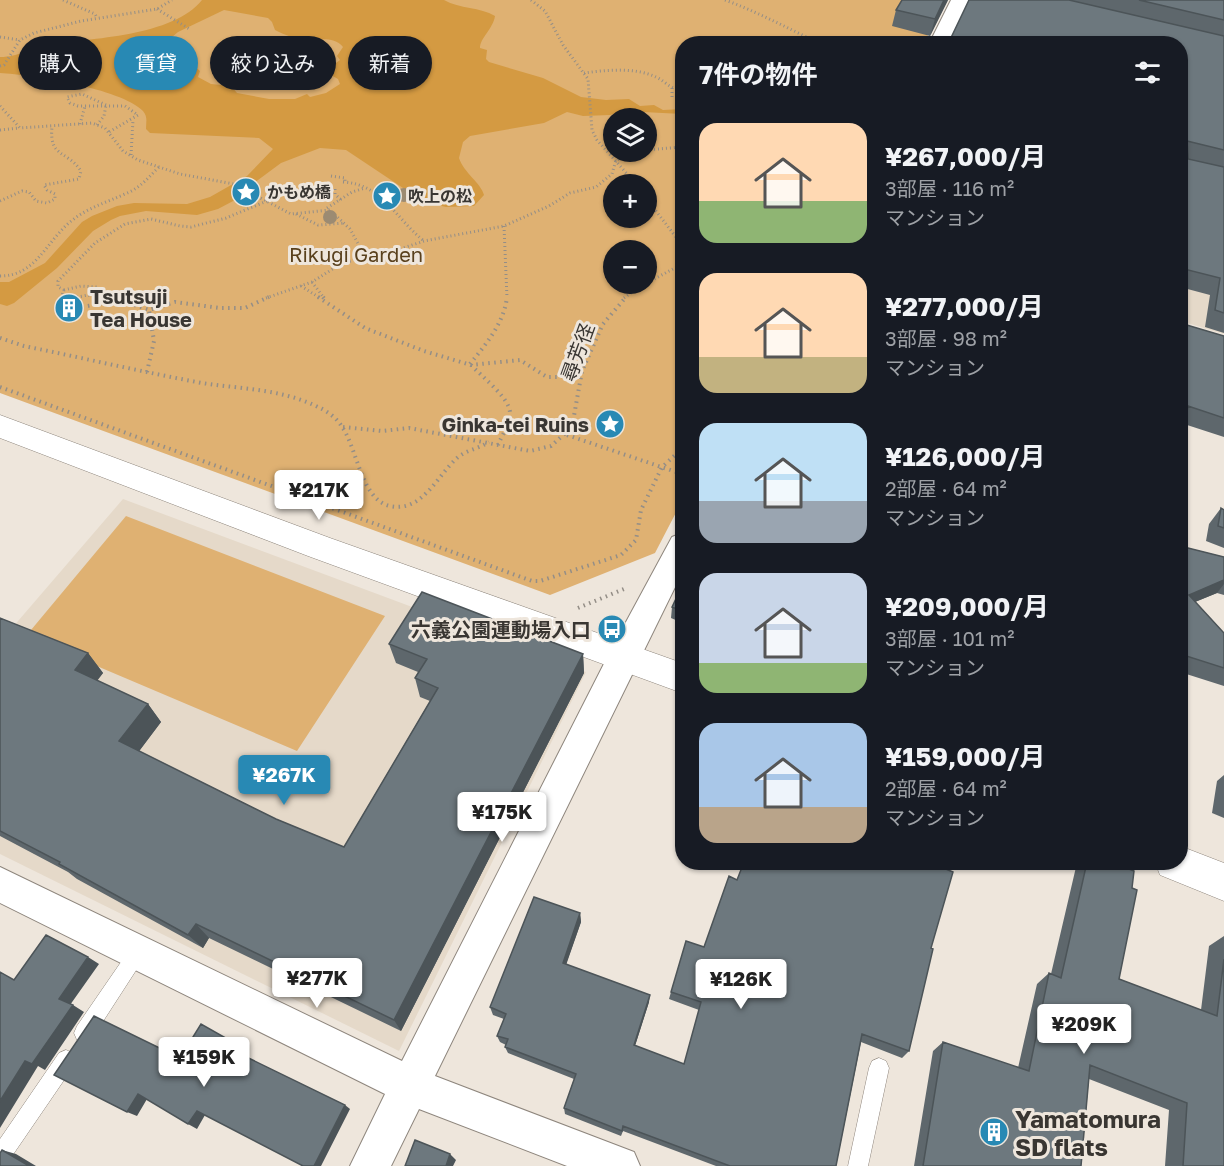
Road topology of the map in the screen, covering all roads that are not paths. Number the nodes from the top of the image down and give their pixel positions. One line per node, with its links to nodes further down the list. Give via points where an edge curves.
1 (961, 0): 2 (street)
2 (943, 36)
3 (0, 426): 5 (street, via 319,547)
4 (675, 560): 5 (street)
5 (624, 656): 6 (street); 12 (street)
6 (675, 675)
7 (1188, 868): 8 (street)
8 (1224, 882)
9 (0, 884): 10 (street)
10 (138, 952): 12 (street); 13 (lane)
11 (879, 1068): 16 (lane)
12 (411, 1086): 14 (street); 15 (street)
13 (3, 1152)
14 (370, 1166)
15 (620, 1166)
16 (858, 1166)

